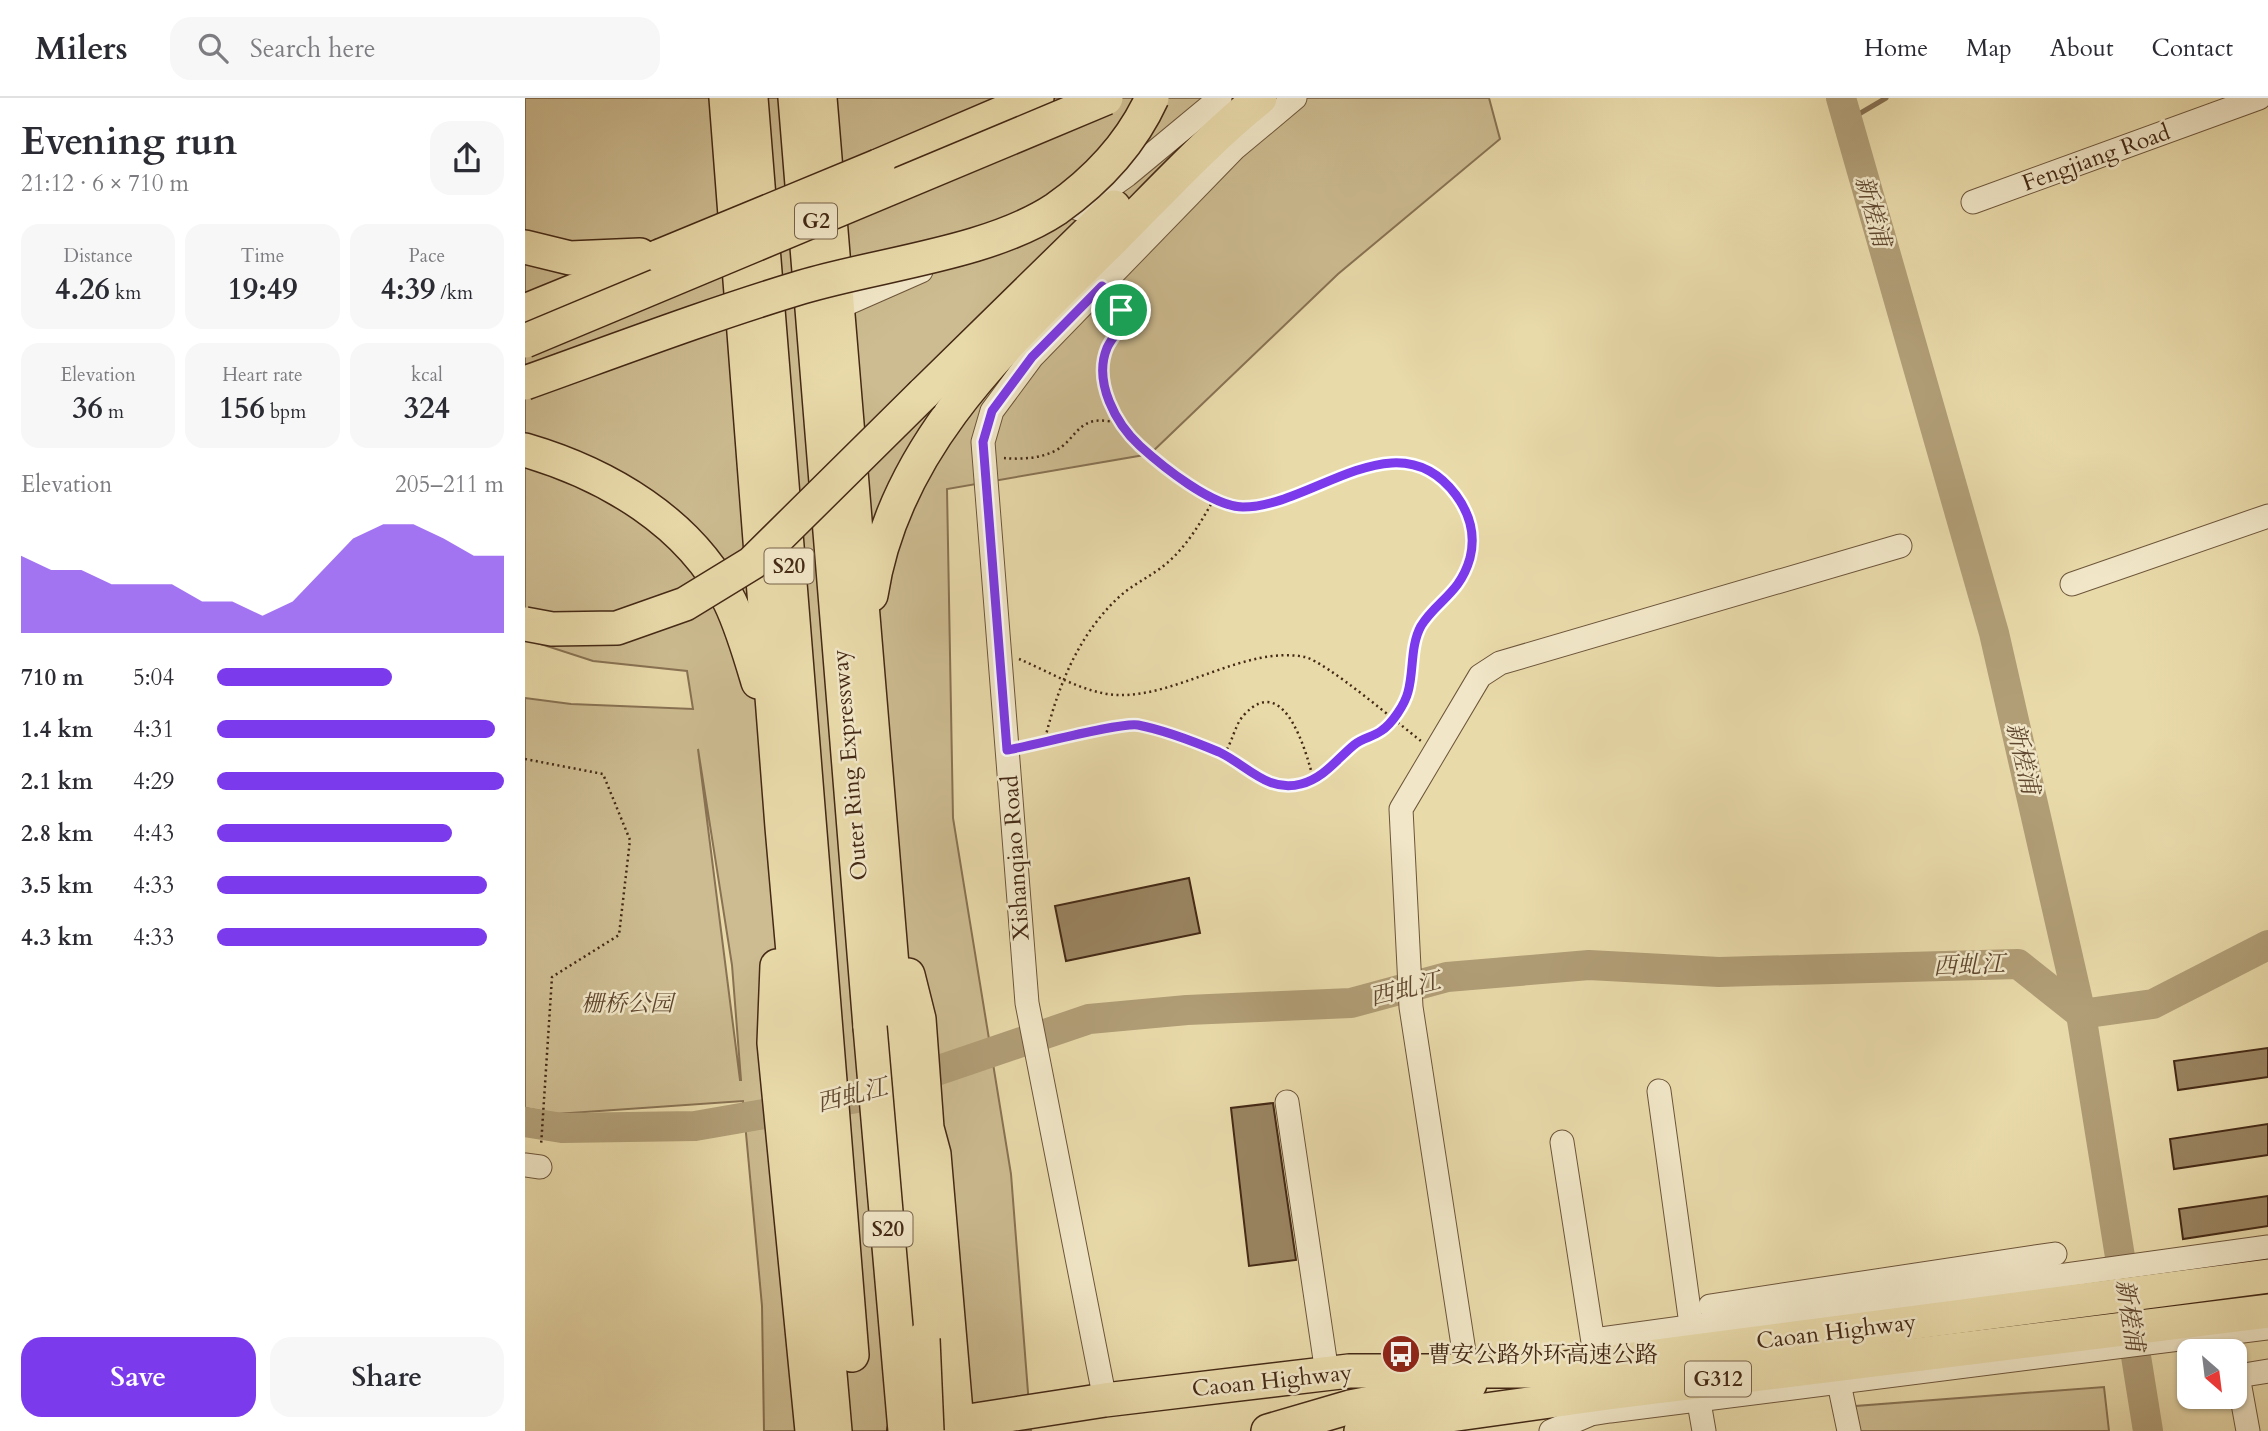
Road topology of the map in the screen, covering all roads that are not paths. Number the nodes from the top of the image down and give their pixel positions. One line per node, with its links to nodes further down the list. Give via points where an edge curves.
1 (724, 98): 27 (highway)
2 (751, 98): 29 (highway, Outer Ring Expressway / S20)
3 (795, 98): 28 (highway, Outer Ring Expressway / S20)
4 (820, 98): 17 (highway)
5 (1037, 98): 13 (highway, G2)
6 (1106, 98): 19 (highway, G2, bridge)
7 (1152, 98): 20 (highway, bridge, via 1137,128 1109,165 1054,210 1016,229 800,288)
8 (1220, 98): 17 (street, via 1127,175 1044,230 908,276)
9 (1241, 98): 25 (highway, bridge, via 1073,245 753,563 685,604 617,628 552,629)
10 (1260, 98): 26 (highway, via 1113,239 973,383 930,441 895,510 871,591)
11 (1295, 98): 50 (street, Xishanqiao Road, via 1234,149 1032,357 992,411 983,442 1027,1003)
12 (2259, 98): 14 (street, Fengjiang Road)
13 (1005, 107): 16 (highway, G2, bridge)
14 (1973, 202)
15 (525, 247): 16 (highway, via 570,258)
16 (660, 256): 18 (highway, G2)
17 (837, 308): 26 (highway)
18 (525, 311)
19 (525, 341)
20 (525, 383)
21 (525, 450): 27 (highway, via 606,480 676,532 706,562 730,601)
22 (2268, 516): 24 (street)
23 (1900, 546): 45 (street, via 1500,663 1480,676 1401,809 1411,1007)
24 (2072, 584)
25 (525, 624)
26 (865, 643): 28 (highway)
27 (775, 733): 29 (highway)
28 (895, 1023): 51 (highway, bridge, via 922,1325); 51 (highway, via 934,1154); 56 (highway, Outer Ring Expressway / S20, bridge)
29 (801, 1039): 53 (highway, via 783,1149); 54 (highway); 55 (highway, Outer Ring Expressway / S20)
30 (1659, 1091): 43 (street)
31 (1287, 1102): 48 (street)
32 (1562, 1142): 44 (street)
33 (2268, 1247): 35 (street)
34 (2055, 1254): 36 (street)
35 (2184, 1272): 36 (highway, Caoan Highway / G312, via 2070,1288); 37 (highway, Caoan Highway / G312)
36 (2022, 1274): 42 (highway, Caoan Highway / G312); 42 (street)
37 (2268, 1276)
38 (1710, 1306): 42 (street)
39 (2268, 1311): 41 (highway, Caoan Highway / G312)
40 (2268, 1328): 41 (street)
41 (2192, 1329): 42 (highway, Caoan Highway / G312, via 2079,1343)
42 (1834, 1335): 43 (highway, Caoan Highway / G312); 49 (highway, Caoan Highway / G312); 60 (street)
43 (1693, 1338): 44 (highway, Caoan Highway / G312)
44 (1595, 1351): 46 (highway, Caoan Highway / G312)
45 (1467, 1371): 46 (highway, Caoan Highway / G312); 48 (highway, Caoan Highway / G312, via 1401,1368)
46 (1541, 1371): 57 (highway, via 1350,1407)
47 (2268, 1371): 61 (street, via 2238,1376)
48 (1327, 1373): 50 (highway, Caoan Highway / G312)
49 (1697, 1391): 52 (highway, Caoan Highway / G312); 58 (street, via 1591,1414); 59 (street)
50 (1105, 1399): 51 (highway, Caoan Highway / G312)
51 (943, 1429): 56 (highway, Caoan Highway / G312)
52 (1377, 1429)
53 (812, 1431)
54 (835, 1431)
55 (857, 1431)
56 (904, 1431)
57 (1268, 1431)
58 (1551, 1431)
59 (1704, 1431)
60 (1849, 1431)
61 (2248, 1431)

